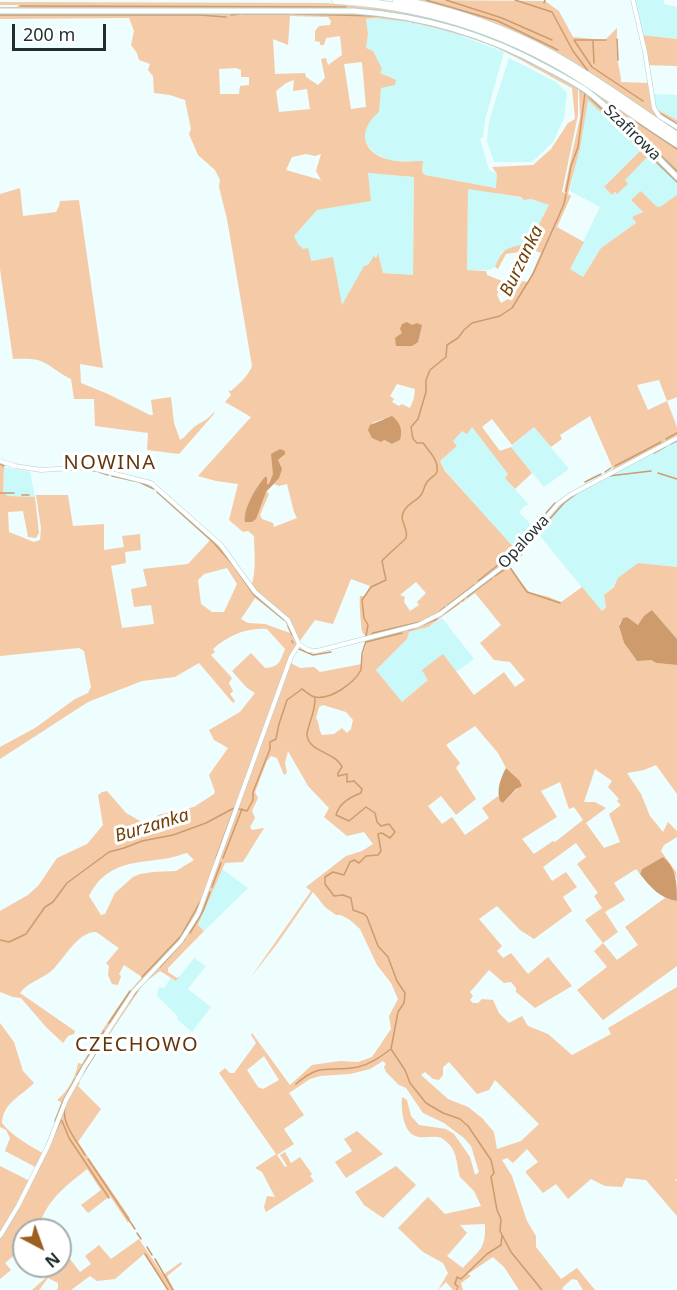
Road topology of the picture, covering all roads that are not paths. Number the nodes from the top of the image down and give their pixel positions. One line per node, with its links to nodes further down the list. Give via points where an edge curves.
1 (336, 0): 7 (highway, via 385,4 433,14 510,40 574,75)
2 (397, 0): 6 (highway, via 459,15 519,38 574,68)
3 (633, 0): 5 (street, via 654,108)
4 (0, 11): 8 (street, Szafirowa, via 343,11 434,22 481,36 521,54 585,90)
5 (677, 127)
6 (677, 136)
7 (677, 143)
8 (677, 177)
9 (677, 438): 11 (street, Opalowa, via 570,495 510,561 433,619 317,651)
10 (0, 461): 11 (street, via 41,470 88,467 151,483 221,545 257,594 288,620)
11 (299, 644): 12 (street, via 289,662 195,920 134,991 85,1066)
12 (0, 1236)

